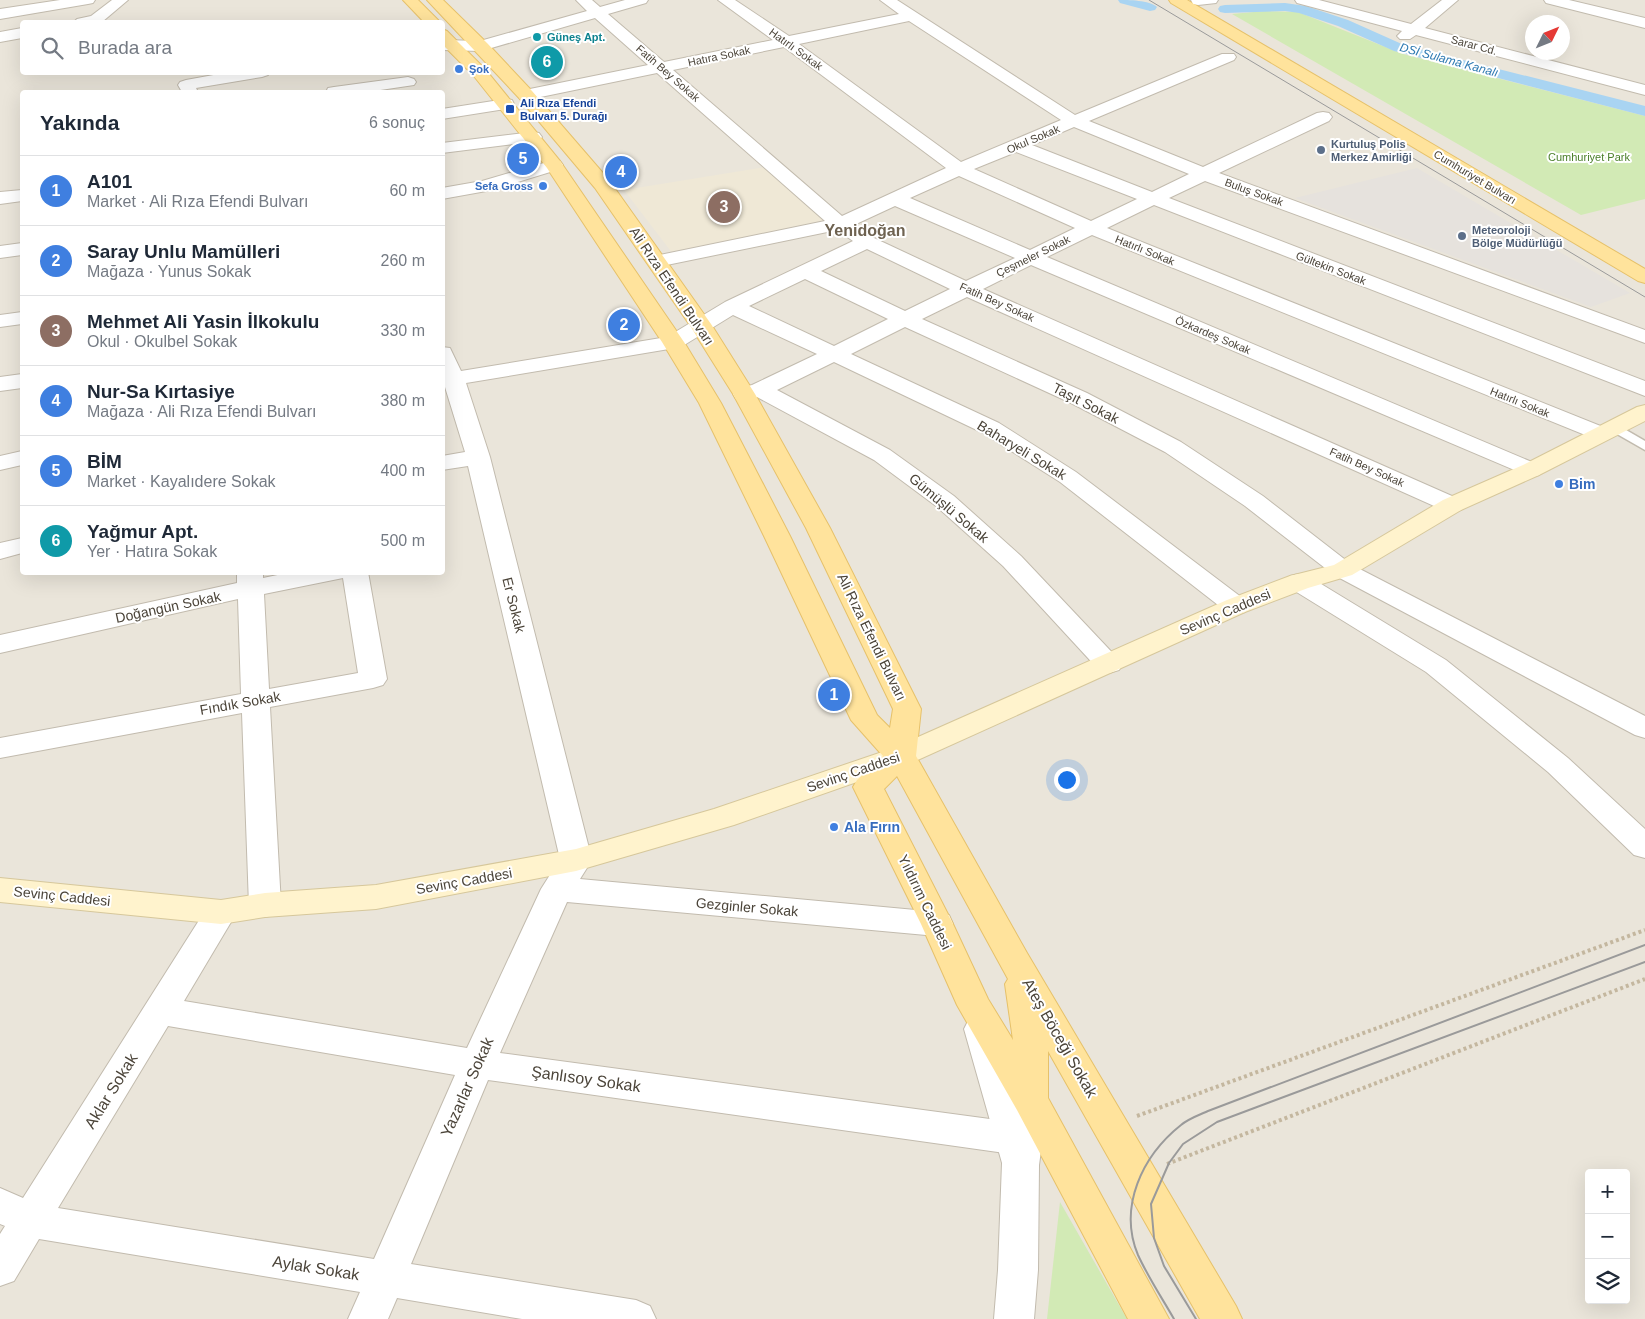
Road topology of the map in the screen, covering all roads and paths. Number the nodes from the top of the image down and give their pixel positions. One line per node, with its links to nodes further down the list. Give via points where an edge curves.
1 (82, 0): 15 (street)
2 (121, 0): 17 (street)
3 (410, 0): 18 (main road)
4 (434, 0): 25 (main road, Ali Rıza Efendi Bulvarı)
5 (584, 0): 14 (street, Fatih Bey Sokak)
6 (641, 0): 14 (street)
7 (726, 0): 24 (street, Hatırlı Sokak)
8 (888, 0): 16 (street, Buluş Sokak)
9 (1176, 0): 58 (main road, Cumhuriyet Bulvarı)
10 (1202, 0): 56 (main road, Cumhuriyet Bulvarı)
11 (1302, 0): 20 (street, Sarar Cd.)
12 (1451, 0): 20 (street)
13 (1551, 0): 19 (street)
14 (598, 12): 25 (street); 27 (street, Fatih Bey Sokak)
15 (0, 14)
16 (912, 16): 24 (street, Hatıra Sokak); 37 (street, Buluş Sokak)
17 (91, 20)
18 (430, 20)
19 (1645, 23)
20 (1415, 29): 32 (street, Sarar Cd.)
21 (20, 33): 22 (street)
22 (0, 37)
23 (446, 41): 25 (street); 34 (main road)
24 (787, 42): 27 (street, Hatıra Sokak); 42 (street, Hatırlı Sokak)
25 (481, 46): 33 (main road, Ali Rıza Efendi Bulvarı)
26 (1228, 57): 37 (street, Okul Sokak)
27 (662, 68): 33 (street, Hatıra Sokak); 49 (street, Fatih Bey Sokak)
28 (250, 75): 30 (street)
29 (409, 82): 31 (street)
30 (188, 90)
31 (349, 90)
32 (1645, 90)
33 (526, 95): 55 (main road, Ali Rıza Efendi Bulvarı, via 602,184)
34 (506, 104): 35 (street); 38 (main road)
35 (445, 114)
36 (1323, 117): 43 (street, Çeşmeler Sokak)
37 (1073, 121): 39 (street, Okul Sokak); 43 (street, Buluş Sokak)
38 (533, 137): 40 (street); 41 (main road)
39 (1018, 146): 42 (street, Okul Sokak); 48 (street, Gültekin Sokak)
40 (445, 148)
41 (554, 164): 44 (street, via 485,186); 66 (main road)
42 (959, 169): 47 (street, Okul Sokak); 50 (street, Hatırlı Sokak)
43 (1204, 174): 48 (street, Çeşmeler Sokak); 65 (street, Buluş Sokak)
44 (445, 193)
45 (20, 196): 46 (street)
46 (0, 198)
47 (896, 199): 49 (street, Okul Sokak); 54 (street, Özkardeş Sokak)
48 (1152, 199): 50 (street, Çeşmeler Sokak); 72 (street, Gültekin Sokak)
49 (840, 224): 51 (street, Fatih Bey Sokak); 55 (street, Okul Sokak)
50 (1091, 228): 54 (street, Çeşmeler Sokak); 75 (street, Hatırlı Sokak)
51 (867, 242): 57 (street); 59 (street, Fatih Bey Sokak)
52 (20, 249): 53 (street)
53 (0, 252)
54 (1030, 258): 59 (street, Çeşmeler Sokak); 81 (street, Özkardeş Sokak)
55 (657, 261): 64 (main road, Ali Rıza Efendi Bulvarı)
56 (1645, 262)
57 (807, 272): 60 (street); 62 (street, Taşıt Sokak)
58 (1645, 277)
59 (966, 289): 62 (street, Çeşmeler Sokak); 82 (street, Fatih Bey Sokak)
60 (732, 306): 64 (street); 67 (street, Baharyeli Sokak)
61 (20, 318): 63 (street)
62 (905, 319): 67 (street, Çeşmeler Sokak); 85 (street, Taşıt Sokak, via 1079,398 1173,448 1254,501)
63 (0, 321)
64 (700, 324): 66 (street); 73 (main road, Ali Rıza Efendi Bulvarı)
65 (1645, 337)
66 (673, 342): 69 (street); 96 (main road, via 710,403 864,720)
67 (832, 355): 73 (street, Çeşmeler Sokak); 90 (street, Baharyeli Sokak, via 991,428 1068,477)
68 (445, 366): 69 (street, Er Sokak)
69 (448, 380): 77 (street, Er Sokak)
70 (20, 381): 71 (street)
71 (0, 384)
72 (1645, 389)
73 (752, 392): 92 (street, Gümüşlü Sokak, via 882,455 945,501 1012,561); 96 (main road, Ali Rıza Efendi Bulvarı, via 907,709)
74 (1645, 412): 75 (main road, Sevinç Caddesi)
75 (1607, 431): 76 (lane); 81 (main road, Sevinç Caddesi)
76 (1645, 446)
77 (478, 457): 79 (street); 98 (street, Er Sokak)
78 (20, 458): 80 (street)
79 (445, 462)
80 (0, 463)
81 (1531, 470): 82 (main road, Sevinç Caddesi)
82 (1452, 504): 85 (main road, Sevinç Caddesi)
83 (20, 546): 84 (street)
84 (0, 550)
85 (1343, 570): 89 (main road, Sevinç Caddesi); 94 (street, Taşıt Sokak)
86 (304, 575): 88 (street, Doğangün Sokak)
87 (356, 575): 93 (street, Fındık Sokak, via 373,679)
88 (250, 580): 91 (street, Doğangün Sokak); 93 (street)
89 (1299, 582): 90 (main road, Sevinç Caddesi); 97 (street, via 1436,666 1558,765)
90 (1236, 606): 92 (main road, Sevinç Caddesi)
91 (0, 644)
92 (1109, 664): 96 (main road, Sevinç Caddesi)
93 (255, 700): 95 (street, Fındık Sokak); 101 (street)
94 (1645, 728)
95 (0, 748)
96 (901, 756): 98 (main road, Sevinç Caddesi, via 723,818); 103 (main road, Yıldırım Caddesi, via 868,788); 105 (main road, Ateş Böceği Sokak)
97 (1645, 847)
98 (576, 860): 99 (street, Yazarlar Sokak); 101 (main road, Sevinç Caddesi, via 376,896)
99 (557, 889): 103 (street, Gezginler Sokak); 109 (street, Yazarlar Sokak)
100 (0, 890): 102 (main road, Sevinç Caddesi)
101 (265, 905): 102 (main road, Sevinç Caddesi)
102 (221, 912): 108 (street, Aklar Sokak)
103 (937, 924): 107 (main road, Yıldırım Caddesi)
104 (1645, 930): 111 (path)
105 (1016, 962): 110 (main road, via 1026,999 1032,1067); 111 (main road, Ateş Böceği Sokak)
106 (1645, 979): 113 (path)
107 (974, 1005): 110 (main road, Yıldırım Caddesi); 112 (street)
108 (160, 1011): 109 (street, Şanlısoy Sokak); 114 (street, Aklar Sokak)
109 (477, 1064): 112 (street, Şanlısoy Sokak); 116 (street, Yazarlar Sokak)
110 (1030, 1099): 112 (street); 120 (main road)
111 (1111, 1126): 113 (main road, Ateş Böceği Sokak)
112 (1016, 1151): 119 (street, via 1018,1270)
113 (1139, 1175): 121 (main road, Ateş Böceği Sokak)
114 (15, 1213): 115 (street, Aklar Sokak); 116 (street, Aylak Sokak)
115 (0, 1268)
116 (384, 1279): 117 (street, Yazarlar Sokak); 118 (street, Aylak Sokak)
117 (368, 1319)
118 (636, 1319)
119 (1014, 1319)
120 (1149, 1319)
121 (1222, 1319)

